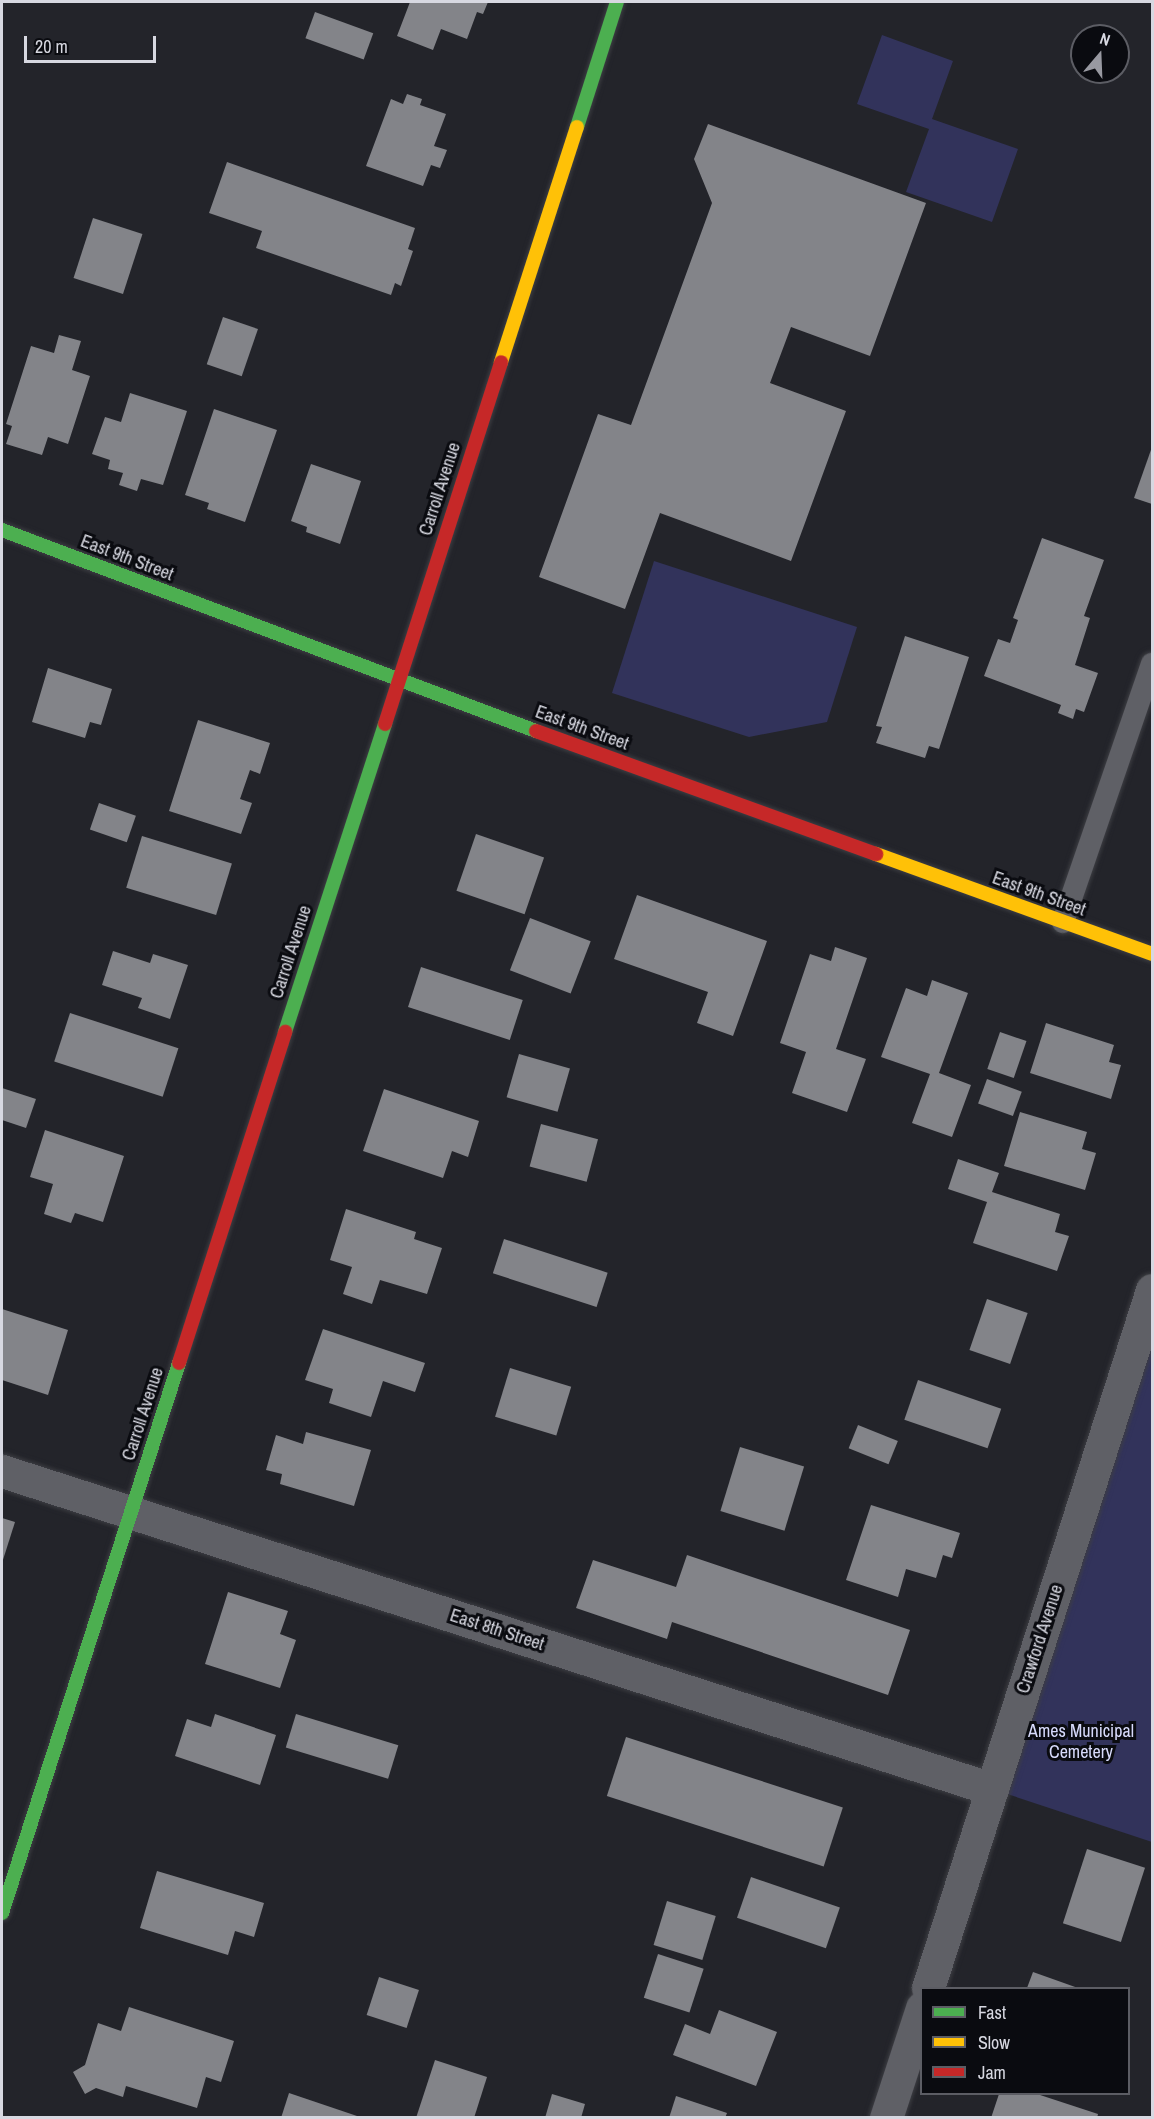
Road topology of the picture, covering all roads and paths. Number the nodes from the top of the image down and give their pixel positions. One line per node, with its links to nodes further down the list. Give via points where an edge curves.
1 (617, 2): 4 (street, Carroll Avenue)
2 (2, 530): 4 (street, East 9th Street)
3 (1152, 664): 5 (lane)
4 (397, 681): 5 (street, East 9th Street); 9 (street, Carroll Avenue)
5 (1063, 922): 6 (street, East 9th Street)
6 (1152, 954)
7 (1152, 1290): 10 (street, Crawford Avenue)
8 (2, 1471): 9 (street, East 8th Street)
9 (130, 1513): 10 (street, East 8th Street); 11 (street, Carroll Avenue)
10 (992, 1789): 12 (street, Crawford Avenue)
11 (2, 1913)
12 (929, 1987)
13 (920, 2011): 14 (street)
14 (886, 2118)

